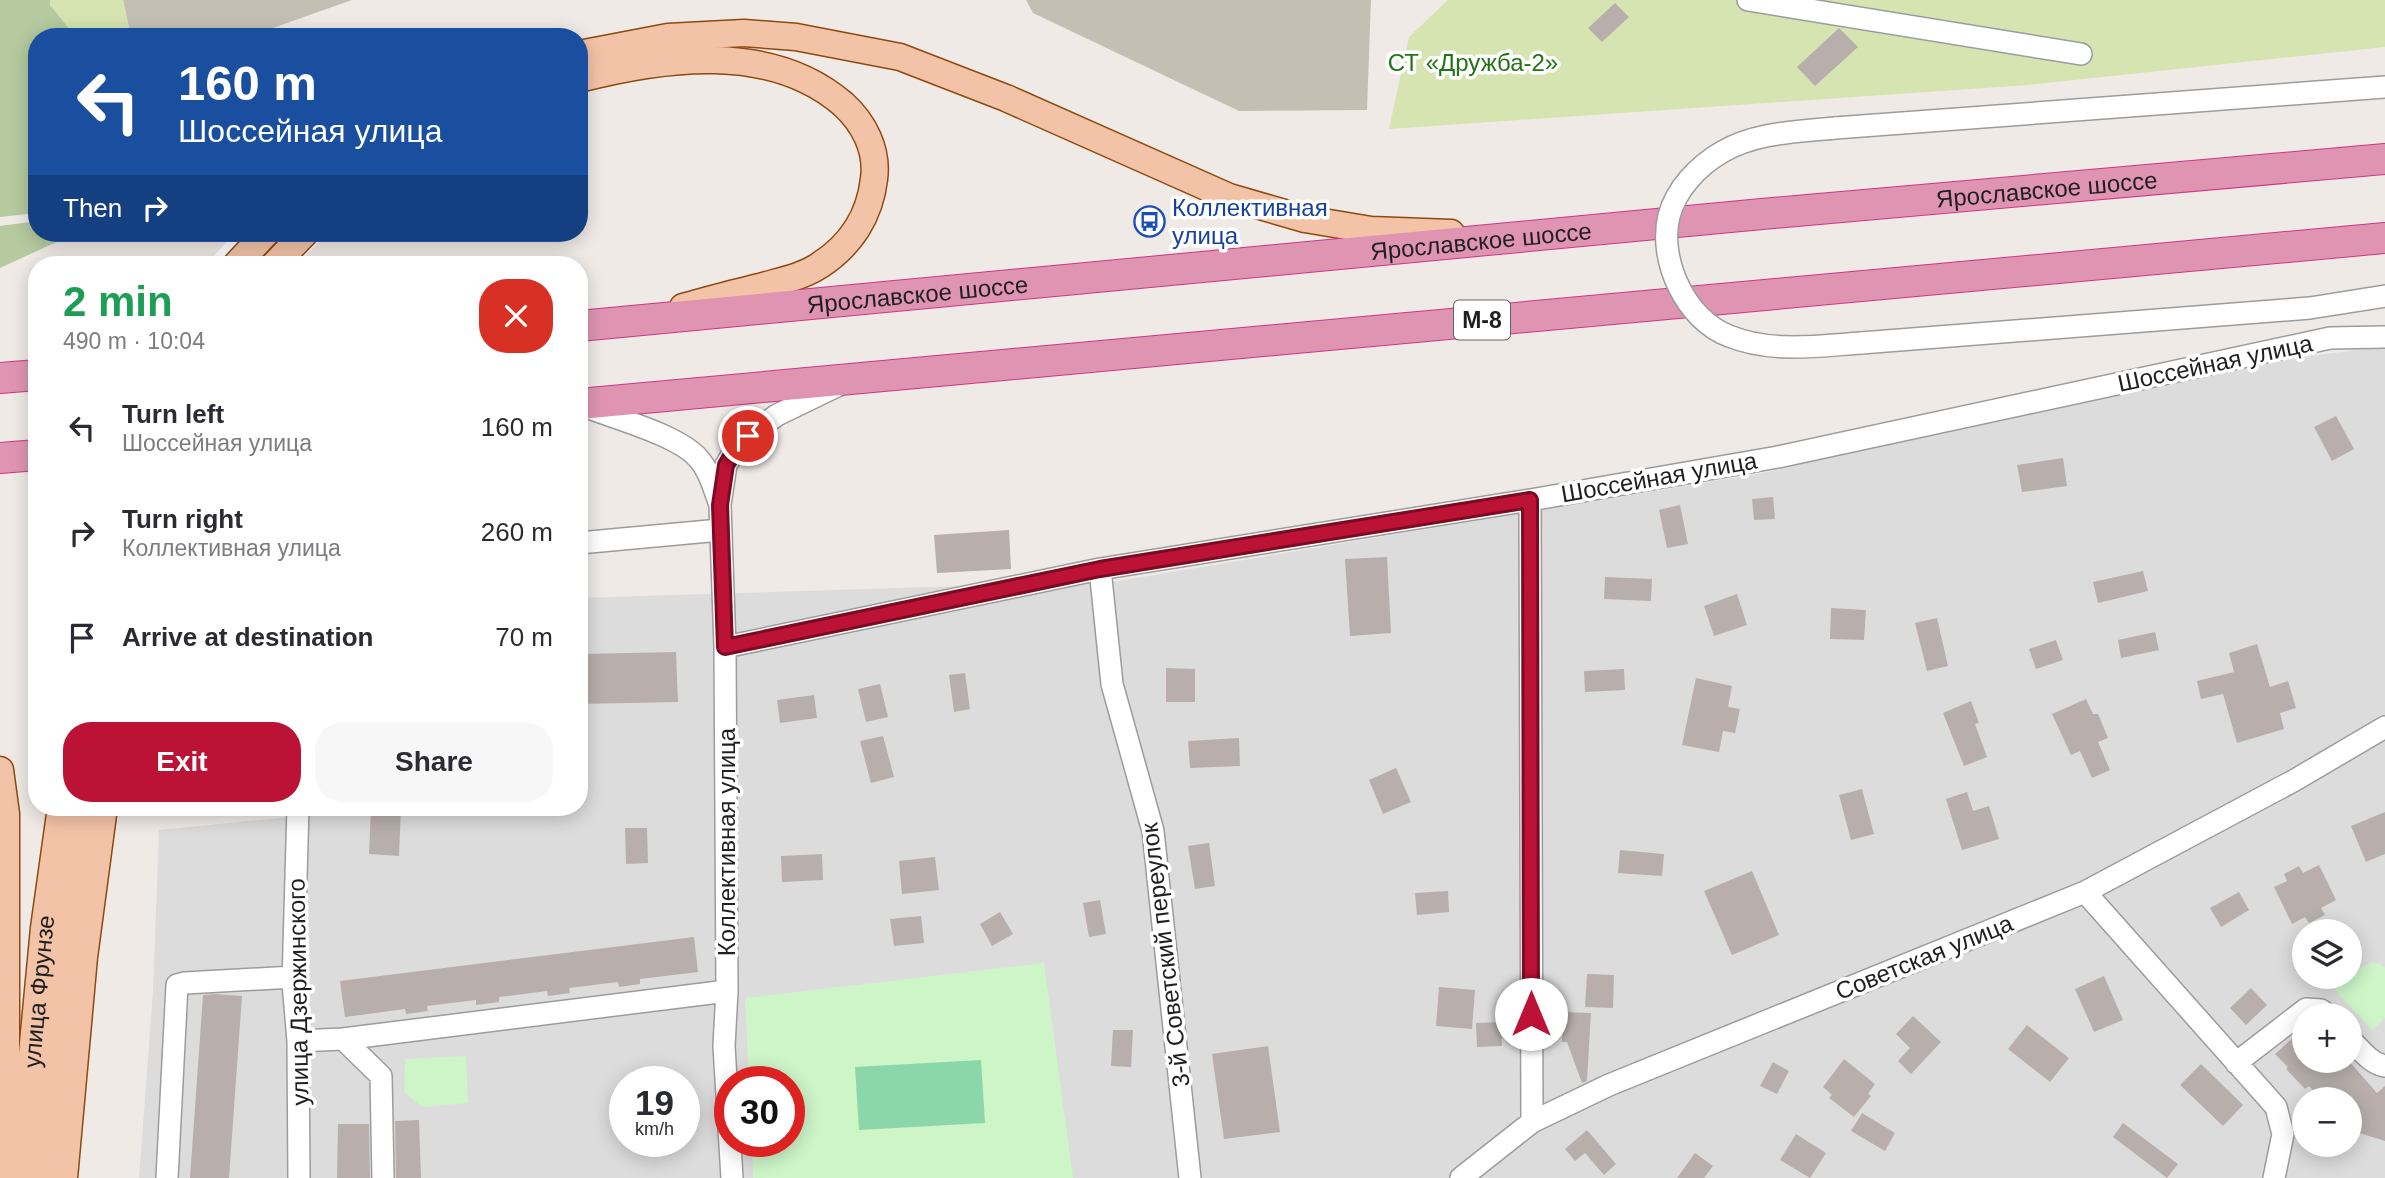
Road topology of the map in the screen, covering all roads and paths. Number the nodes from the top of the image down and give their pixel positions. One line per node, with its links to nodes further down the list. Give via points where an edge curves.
1 (1748, 0): 3 (street)
2 (588, 52): 9 (main road, via 668,37 744,33 859,48 900,57 1006,98 1229,197 1305,219 1371,230)
3 (2081, 54)
4 (588, 77): 16 (main road, via 669,62 760,64 805,78 856,115 876,166 867,214 849,242 819,267)
5 (2385, 87): 15 (street, bridge, via 1760,136 1723,151 1699,168 1680,190 1669,217 1668,250 1677,283 1696,314 1727,336 1763,346 1861,343 2310,308)
6 (2385, 148): 8 (street)
7 (2385, 159): 8 (highway, Ярославское шоссе)
8 (2329, 164): 9 (highway, Ярославское шоссе)
9 (1534, 236): 16 (highway, Ярославское шоссе)
10 (2385, 238): 21 (highway, М-8)
11 (258, 242): 13 (main road)
12 (296, 242): 14 (main road)
13 (244, 256)
14 (283, 256)
15 (2385, 296)
16 (628, 321): 17 (highway, Ярославское шоссе)
17 (588, 325)
18 (2385, 337): 26 (street, Шоссейная улица, via 2330,338 1778,457)
19 (28, 376): 20 (highway)
20 (0, 378)
21 (851, 379): 22 (highway, М-8); 27 (street, Коллективная улица, via 777,415 748,436 726,465)
22 (588, 403)
23 (588, 408): 27 (street, Коллективная улица, via 679,443 709,474)
24 (28, 456): 25 (highway)
25 (0, 458)
26 (1530, 500): 30 (street, Шоссейная улица); 47 (street)
27 (720, 505): 28 (street, Коллективная улица)
28 (720, 530): 29 (street); 31 (street, Коллективная улица)
29 (588, 541)
30 (1100, 569): 31 (street, Шоссейная улица); 56 (street, 3-й Советский переулок, via 1112,684 1153,831)
31 (725, 647): 40 (street, Коллективная улица)
32 (2385, 727): 38 (street, Советская улица)
33 (0, 770): 48 (main road, via 6,814)
34 (60, 816): 49 (main road, улица Фрунзе, via 32,1054)
35 (79, 816): 50 (main road, улица Фрунзе, via 56,1002)
36 (103, 816): 51 (main road, via 84,957)
37 (298, 816): 39 (street, улица Дзержинского)
38 (2085, 892): 45 (street); 47 (street, Советская улица, via 1609,1085)
39 (293, 977): 43 (street, улица Дзержинского); 52 (street, via 177,985)
40 (727, 991): 42 (street); 55 (street, Коллективная улица, via 724,1046)
41 (2292, 1020): 45 (street)
42 (343, 1039): 43 (street); 54 (street, via 381,1076)
43 (298, 1041): 53 (street, улица Дзержинского)
44 (2362, 1052): 46 (street)
45 (2236, 1063): 58 (street, via 2276,1107 2283,1135)
46 (2385, 1066)
47 (1532, 1122): 57 (street, Советская улица)
48 (6, 1178)
49 (26, 1178)
50 (45, 1178)
51 (64, 1178)
52 (167, 1178)
53 (299, 1178)
54 (383, 1178)
55 (732, 1178)
56 (1190, 1178)
57 (1461, 1178)
58 (2274, 1178)

